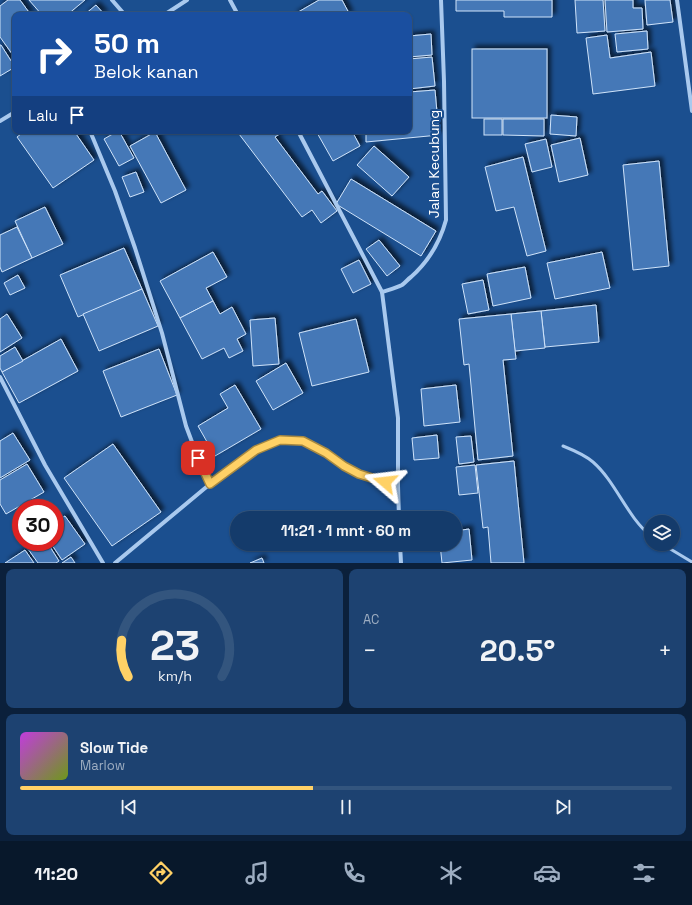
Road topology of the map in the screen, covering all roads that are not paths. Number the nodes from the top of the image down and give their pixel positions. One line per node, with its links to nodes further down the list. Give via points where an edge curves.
1 (112, 0): 6 (street)
2 (187, 0): 7 (street)
3 (230, 0): 8 (street)
4 (441, 0): 14 (street, Jalan Kecubung, via 446,220 437,245 417,272 402,284)
5 (677, 0): 9 (street)
6 (122, 12)
7 (169, 12)
8 (236, 12)
9 (692, 111)
10 (12, 114): 11 (street)
11 (0, 121)
12 (91, 134): 17 (street, via 135,248 162,333 186,426)
13 (300, 134): 14 (street)
14 (382, 292): 18 (street, via 398,418)
15 (0, 377): 24 (street, via 45,465)
16 (563, 446): 20 (lane, via 593,462)
17 (210, 484): 18 (street, via 256,450 280,440 303,441 359,474); 25 (street)
18 (398, 486): 19 (street)
19 (399, 511)
20 (644, 529)
21 (400, 551): 26 (street)
22 (674, 551): 23 (lane)
23 (692, 562)
24 (103, 563)
25 (115, 563)
26 (401, 563)

